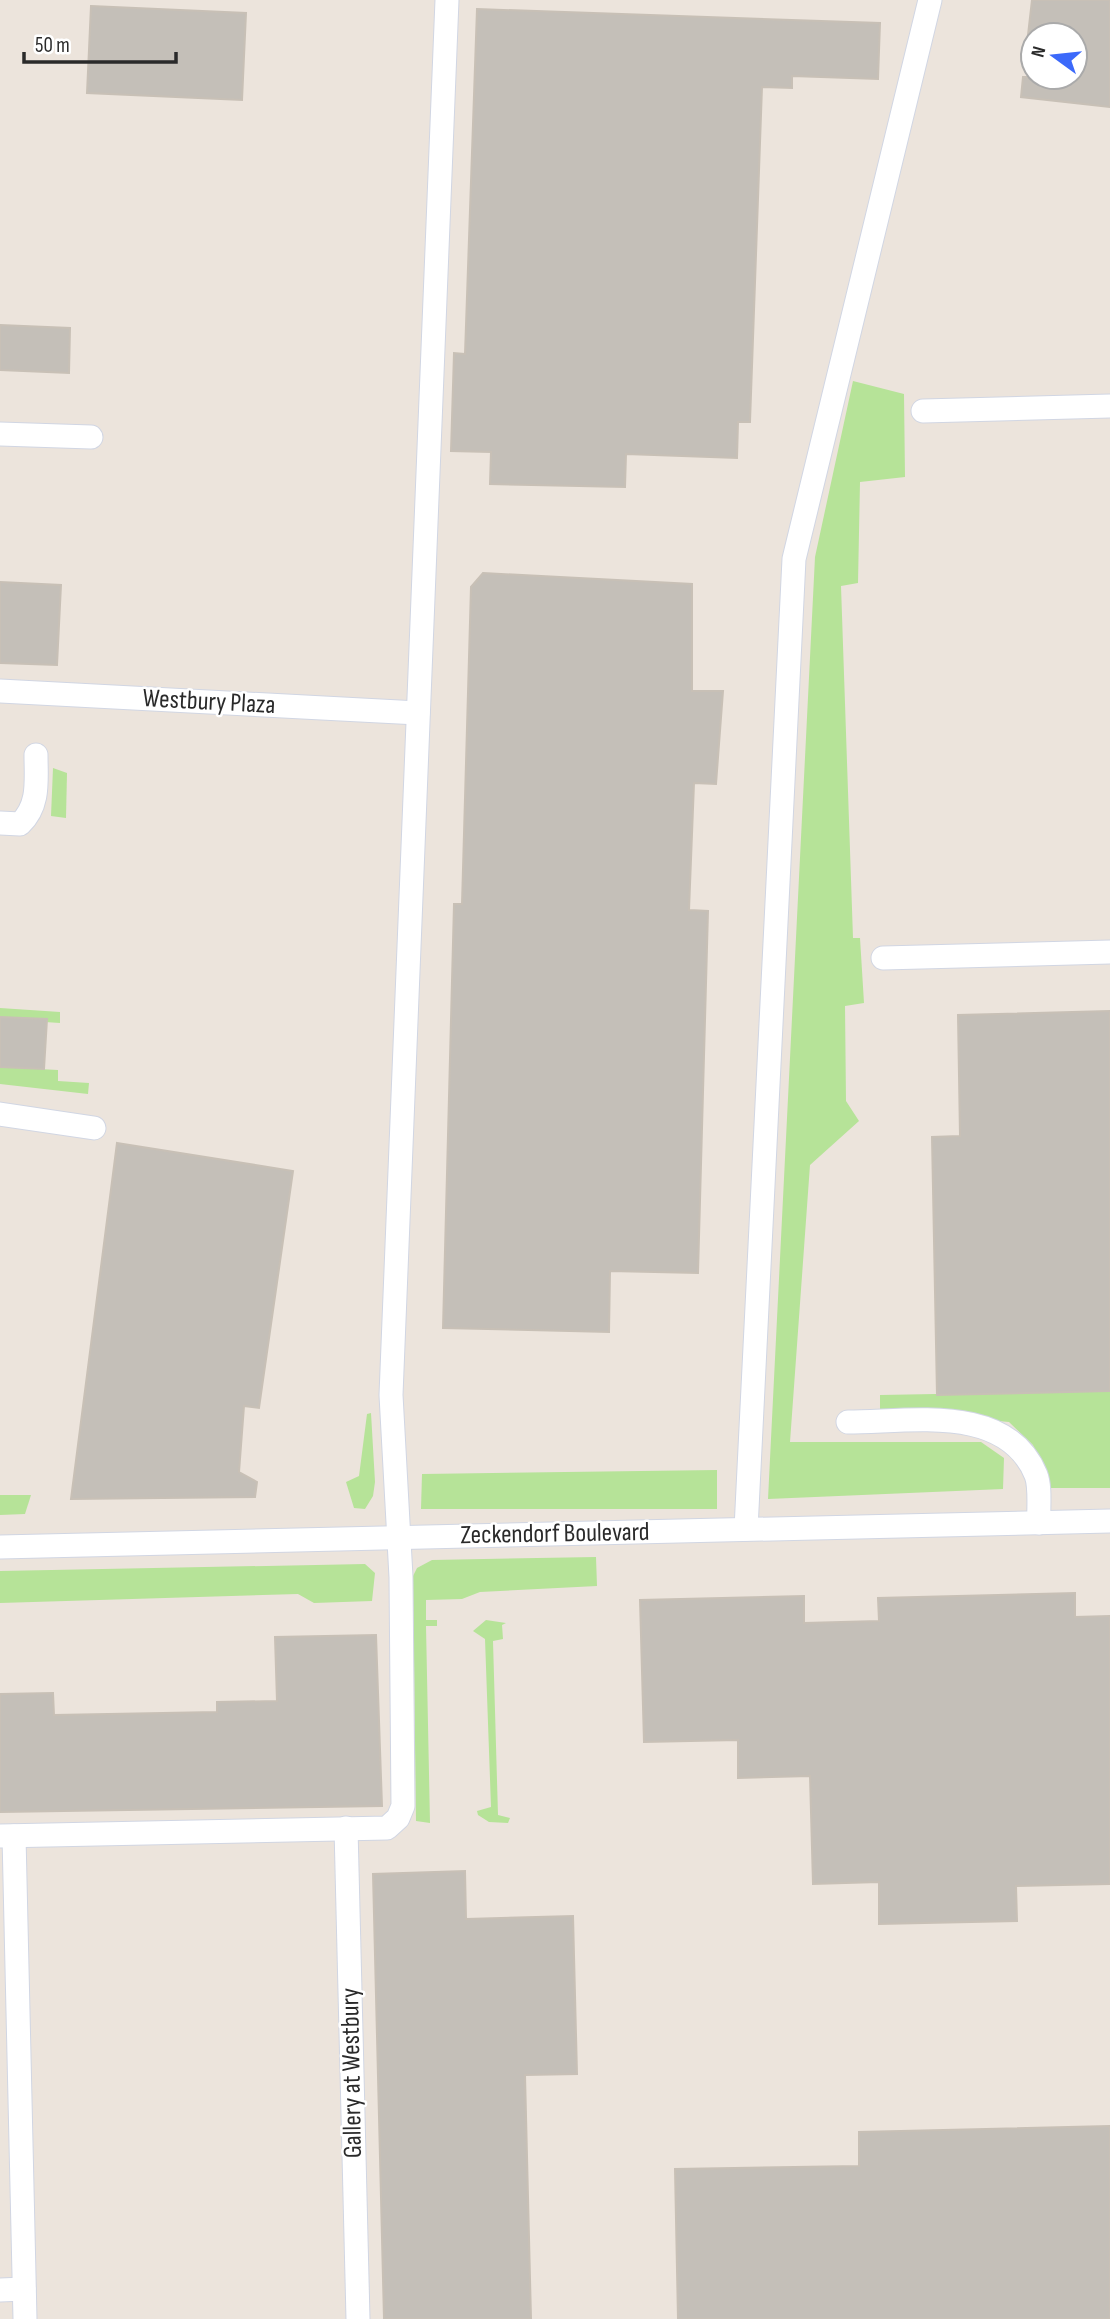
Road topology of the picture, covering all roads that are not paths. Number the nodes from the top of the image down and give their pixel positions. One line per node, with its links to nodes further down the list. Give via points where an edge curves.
1 (447, 0): 8 (street)
2 (930, 0): 18 (street, via 794,559)
3 (1110, 406): 4 (street)
4 (923, 411)
5 (0, 434): 6 (street)
6 (91, 438)
7 (0, 691): 8 (street, Westbury Plaza)
8 (418, 713): 19 (street, via 391,1395)
9 (36, 755): 10 (street, via 36,798 29,815 20,824)
10 (0, 823)
11 (1110, 952): 12 (street)
12 (883, 958)
13 (0, 1114): 14 (street)
14 (94, 1128)
15 (848, 1422): 17 (street, via 971,1422 1015,1440 1037,1476)
16 (1110, 1521): 17 (street, Zeckendorf Boulevard)
17 (1039, 1523): 18 (street, Zeckendorf Boulevard)
18 (746, 1529): 19 (street, Zeckendorf Boulevard)
19 (399, 1538): 20 (street, Zeckendorf Boulevard); 21 (street, via 403,1806 387,1828)
20 (0, 1547)
21 (346, 1828): 22 (street); 26 (street, Gallery at Westbury)
22 (7, 1836): 24 (street)
23 (0, 2290): 24 (street)
24 (24, 2290): 25 (street)
25 (24, 2319)
26 (358, 2319)

